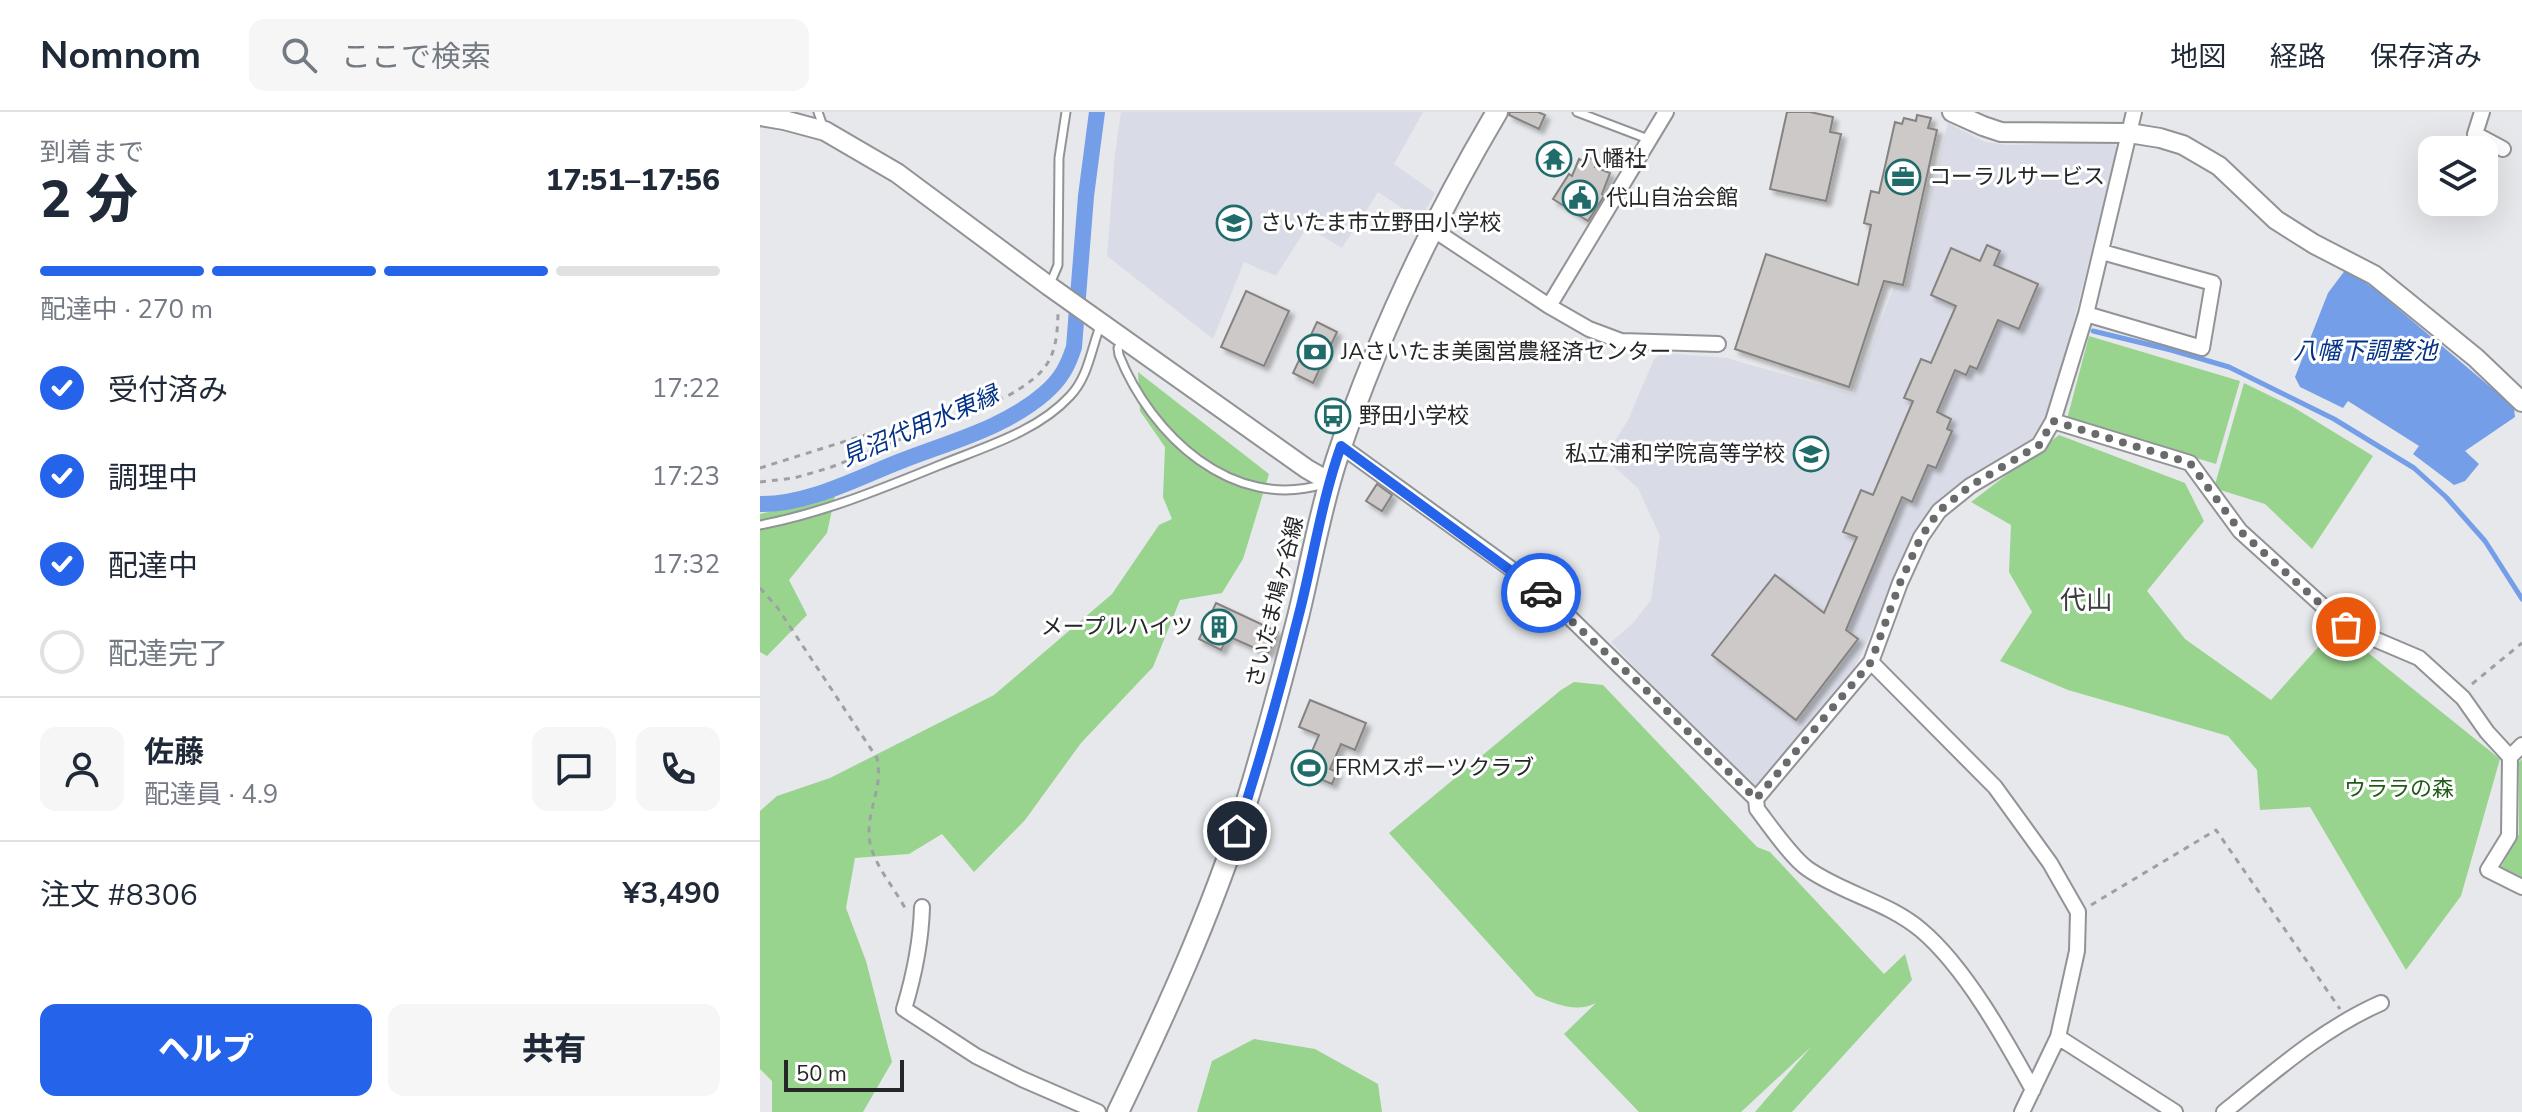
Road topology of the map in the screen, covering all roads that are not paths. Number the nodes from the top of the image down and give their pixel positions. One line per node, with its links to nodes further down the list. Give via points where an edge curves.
1 (818, 112): 10 (lane)
2 (1066, 112): 16 (lane, via 1059,158 1058,265)
3 (1497, 112): 14 (main road, さいたま鳩ヶ谷線)
4 (1577, 112): 12 (lane)
5 (1666, 112): 12 (street)
6 (1952, 112): 11 (street, via 2001,132)
7 (2134, 112): 11 (street)
8 (2482, 112): 13 (street, via 2475,134)
9 (760, 116): 10 (street)
10 (825, 131): 16 (street, via 897,173)
11 (2129, 133): 15 (street); 22 (street, via 2183,145 2219,166 2276,220 2374,275)
12 (1648, 139): 17 (street)
13 (2503, 149)
14 (1431, 228): 17 (street); 24 (main road, さいたま鳩ヶ谷線)
15 (2102, 252): 19 (street); 19 (street, via 2213,283 2202,348)
16 (1049, 286): 18 (street, via 1063,301)
17 (1549, 306): 21 (street, via 1621,341)
18 (1097, 318): 20 (street); 26 (lane, via 1089,363 1074,391 1031,425 848,502)
19 (2083, 324): 23 (street)
20 (1123, 337): 25 (street); 25 (lane, via 1119,355 1142,401 1172,437 1215,471 1248,484 1286,489)
21 (1718, 344)
22 (2522, 402)
23 (2053, 421): 27 (street, via 2039,445 1939,511 1921,537); 29 (street, via 2190,463 2240,531 2346,627 2419,658 2460,695)
24 (1341, 446): 25 (main road, さいたま鳩ヶ谷線); 30 (street, via 1557,605)
25 (1330, 482): 37 (main road, さいたま鳩ヶ谷線, via 1298,618 1229,855 1176,990)
26 (760, 525)
27 (1871, 662): 30 (street); 34 (street, via 1995,787 2078,912 2077,951)
28 (2522, 745): 29 (street)
29 (2510, 757): 31 (street, via 2509,836 2488,870)
30 (1756, 799): 35 (street, via 1757,809 1805,867 1899,914 1939,947 1996,1026)
31 (2522, 887)
32 (922, 907): 36 (street, via 904,1009 976,1056)
33 (2381, 1003): 40 (street, via 2308,1045)
34 (2058, 1037): 35 (street); 39 (street)
35 (2033, 1090): 38 (street)
36 (1098, 1112)
37 (1118, 1112)
38 (2022, 1112)
39 (2175, 1112)
40 (2224, 1112)

